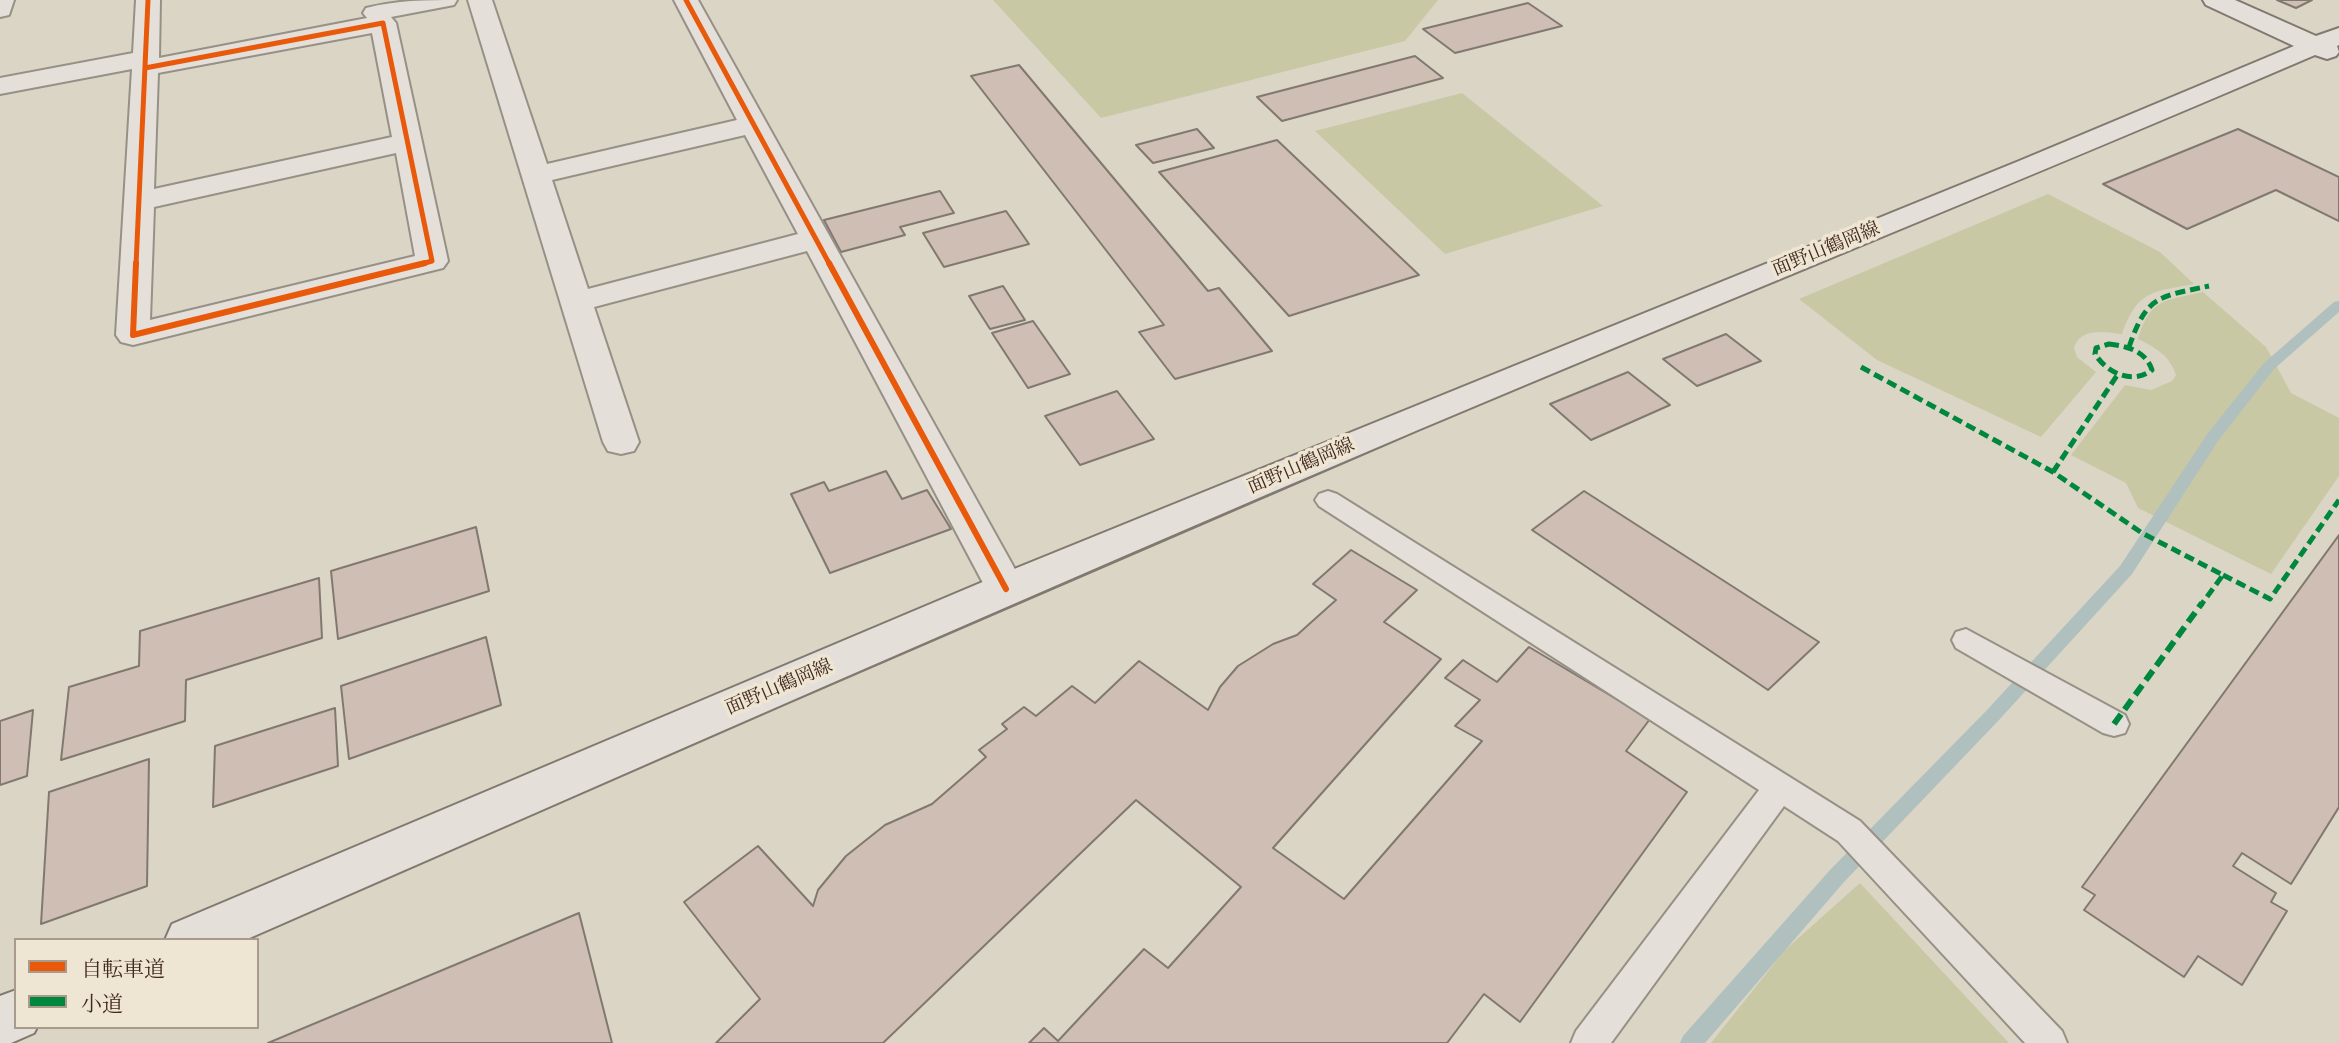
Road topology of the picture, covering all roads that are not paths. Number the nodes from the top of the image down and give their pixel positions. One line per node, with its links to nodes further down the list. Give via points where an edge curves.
1 (2, 0): 7 (street)
2 (148, 0): 10 (street)
3 (445, 0): 8 (street)
4 (480, 0): 14 (street)
5 (686, 0): 12 (street)
6 (2214, 0): 9 (street, 面野山鶴岡線)
7 (0, 10)
8 (375, 12): 10 (street); 13 (street, via 383,23)
9 (2331, 46): 20 (street, 面野山鶴岡線)
10 (145, 63): 11 (street); 15 (street)
11 (0, 86)
12 (753, 125): 14 (street); 16 (street)
13 (408, 142): 15 (street); 15 (street, via 432,261 133,335)
14 (536, 175): 17 (street)
15 (139, 201)
16 (816, 239): 17 (street); 20 (street)
17 (576, 302): 18 (street)
18 (621, 442)
19 (1328, 500): 23 (lane)
20 (1006, 589): 24 (street, 面野山鶴岡線)
21 (1966, 640): 22 (lane)
22 (2114, 724)
23 (1780, 787): 25 (lane); 26 (lane, via 1849,831)
24 (195, 938)
25 (1589, 1043)
26 (2049, 1043)

